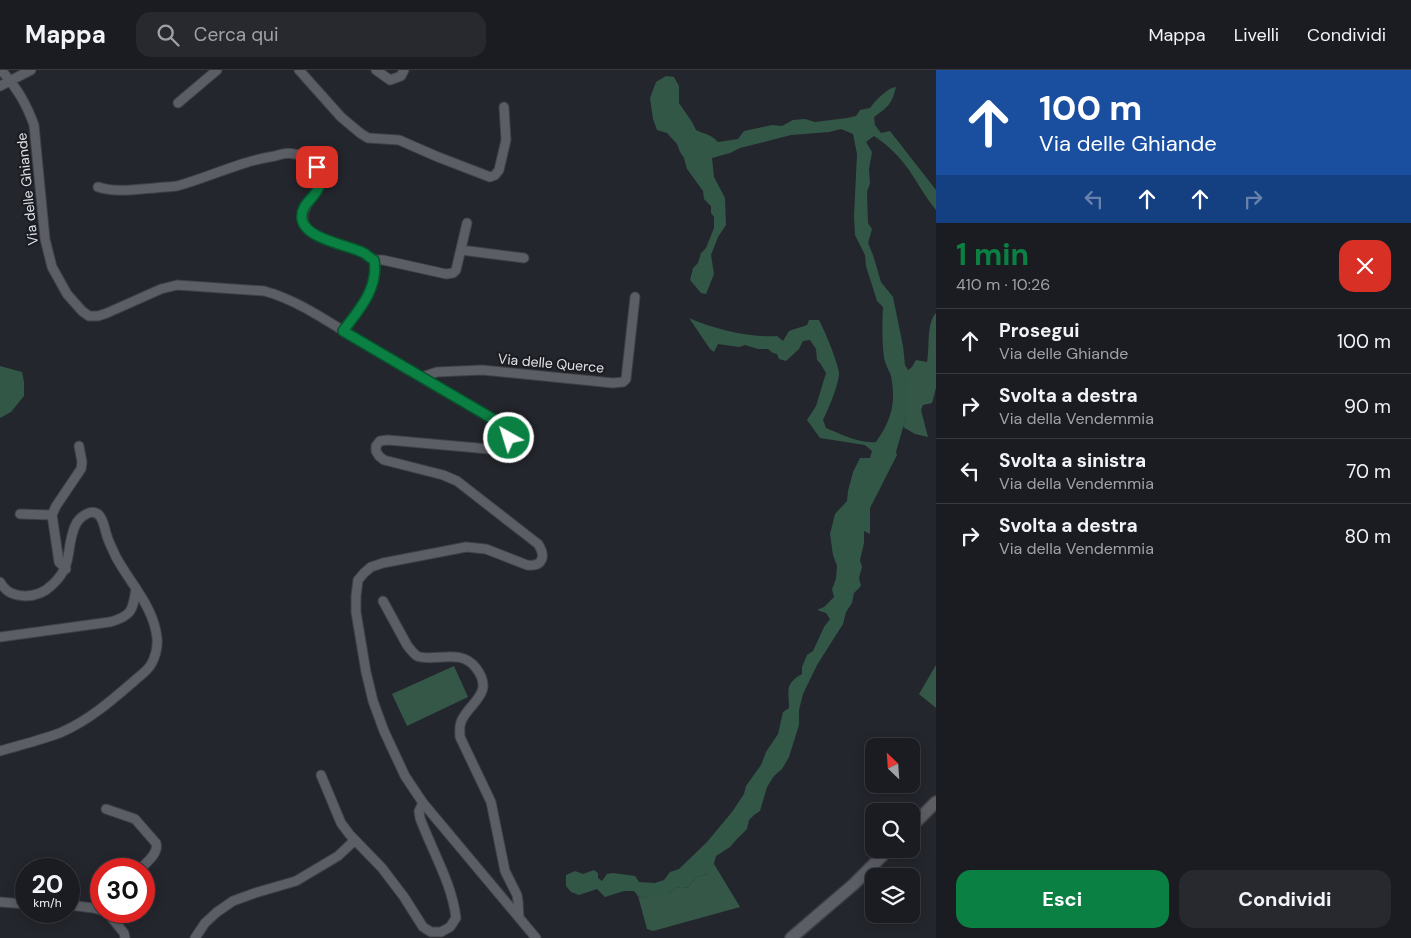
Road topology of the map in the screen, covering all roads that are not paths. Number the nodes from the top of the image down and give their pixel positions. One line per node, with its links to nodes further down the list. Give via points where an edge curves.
1 (1, 70): 7 (street, Via delle Ghiande)
2 (31, 70): 7 (street)
3 (217, 70): 9 (street)
4 (299, 70): 10 (street, via 341,117 368,138 399,140 490,177 499,170 506,140)
5 (376, 70): 6 (street, via 390,80 401,76)
6 (404, 70)
7 (11, 80): 8 (street); 17 (street, Via delle Ghiande, via 28,107 34,125 48,254 68,294 82,311 89,316 107,313 177,285 231,288 276,294)
8 (0, 86)
9 (178, 103)
10 (504, 106)
11 (98, 187): 15 (street, via 127,190 176,186 261,158 294,154 310,160 321,176 320,186 304,211 302,219 307,228 315,235 364,253)
12 (467, 223): 13 (street)
13 (461, 250): 14 (street); 15 (street, via 456,270 446,274)
14 (524, 258)
15 (374, 260): 17 (street, via 375,278 366,301)
16 (634, 297): 18 (street, Via delle Querce, via 626,379 623,382 482,370 437,372)
17 (343, 331): 18 (street, Via delle Ghiande)
18 (422, 377): 30 (street, Via delle Ghiande, via 505,426 509,438 504,444 489,449 380,441 376,446 379,456 457,481 538,544 543,557 534,566 486,549 466,546 383,563 371,567 358,580 356,612 373,701 405,776)
19 (79, 446): 21 (street, via 81,469)
20 (20, 514): 21 (street)
21 (52, 514): 22 (street, via 59,562)
22 (66, 569): 23 (street, via 47,590 27,596 14,595); 24 (street, via 79,519 85,514 96,513 101,517 116,557)
23 (0, 582)
24 (136, 588): 26 (street, via 133,607 118,620); 27 (street, via 156,628 156,655 150,667 78,724 60,733)
25 (383, 600): 38 (street, via 410,650 416,655 464,659 476,667 481,676 481,694 461,720 460,738 491,802 506,871 517,895)
26 (0, 637)
27 (0, 751)
28 (321, 775): 33 (street, via 341,823)
29 (936, 802): 32 (main road)
30 (423, 803): 33 (street, via 420,818 455,908 456,918 441,932 431,932 423,927 382,868); 38 (street)
31 (106, 809): 34 (street, via 135,819 156,843 156,851)
32 (920, 818)
33 (355, 840): 41 (street, via 338,856 296,881 233,901 204,923)
34 (150, 858)
35 (880, 858): 43 (main road)
36 (0, 902): 37 (street)
37 (15, 903)
38 (519, 918): 42 (street)
39 (115, 923): 40 (street)
40 (125, 938)
41 (195, 938)
42 (536, 938)
43 (791, 938)

